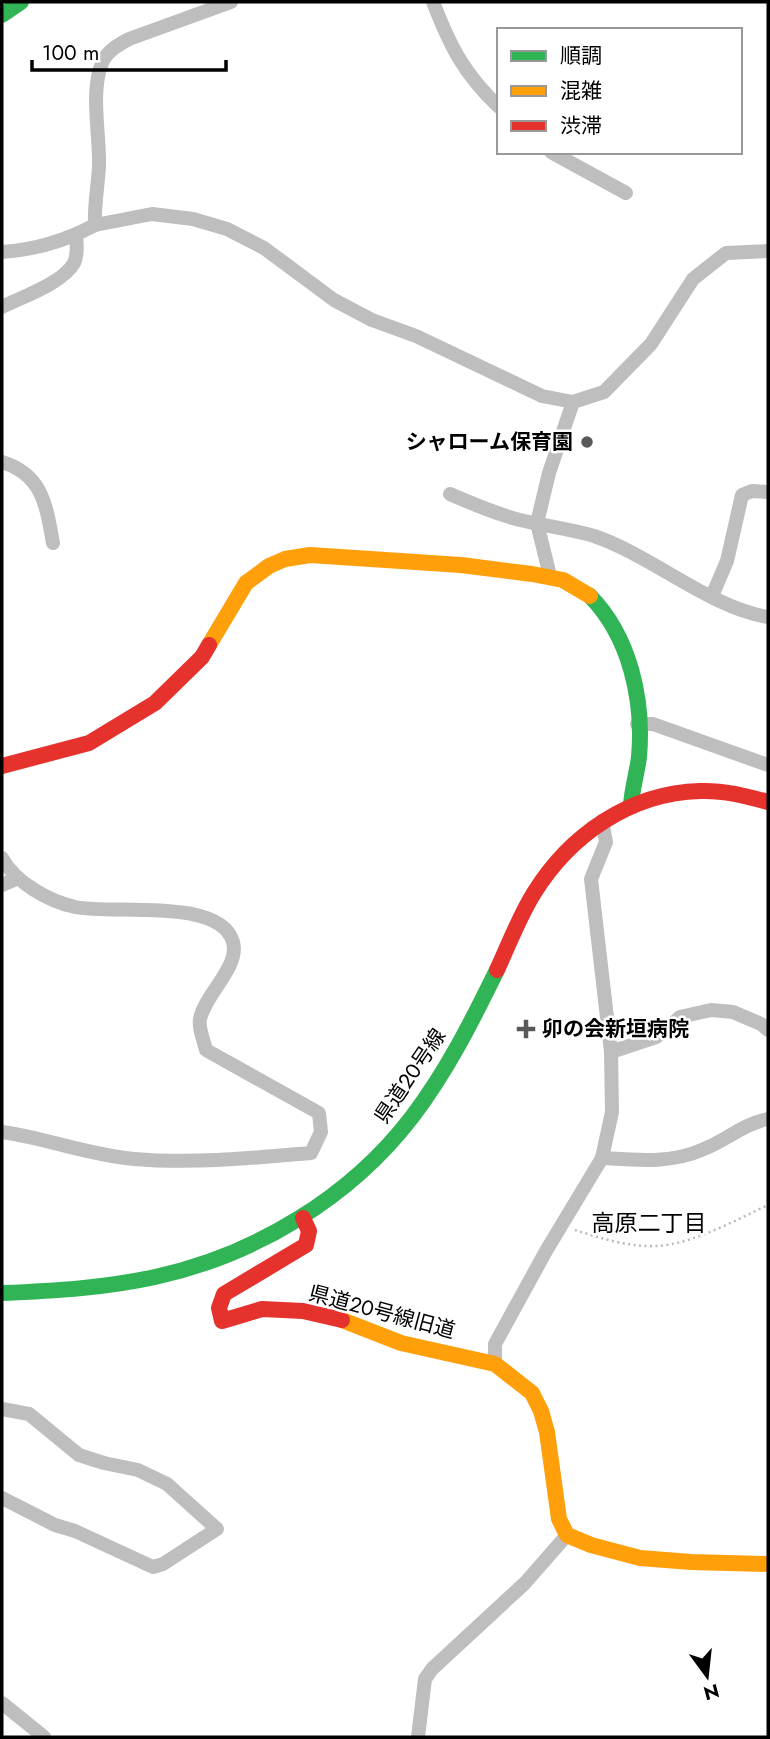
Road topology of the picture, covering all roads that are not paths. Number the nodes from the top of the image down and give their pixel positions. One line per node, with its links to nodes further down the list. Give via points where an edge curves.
1 (21, 2): 4 (main road)
2 (231, 2): 8 (street, via 129,38 113,47 103,61 97,77)
3 (433, 2): 5 (street, via 463,68)
4 (2, 15)
5 (497, 105)
6 (555, 154): 7 (street)
7 (626, 193)
8 (95, 225): 9 (street); 13 (street, via 152,214 227,229 264,248 334,300 372,320 542,396)
9 (76, 235): 11 (street, via 27,250); 12 (street, via 73,264 57,281)
10 (768, 251): 13 (street, via 726,253 693,279 651,344 604,392)
11 (2, 252)
12 (2, 307)
13 (573, 402): 17 (street)
14 (2, 462): 18 (street, via 16,466 38,486)
15 (768, 492): 20 (street, via 742,495 727,561)
16 (450, 494): 17 (street)
17 (537, 523): 19 (street); 20 (street, via 595,537)
18 (52, 543)
19 (550, 576): 22 (main road, via 591,596 613,622 629,656); 24 (main road, via 463,563 310,555 285,559 246,583 202,657 155,703 89,743)
20 (712, 596): 21 (street)
21 (768, 617)
22 (637, 724): 23 (street, via 653,724); 26 (main road, via 639,749)
23 (768, 765)
24 (2, 766)
25 (768, 802): 26 (main road, 県道20号線, via 745,794 699,790)
26 (631, 805): 27 (main road, 県道20号線)
27 (602, 821): 32 (street, via 606,842 591,878); 36 (main road, 県道20号線, via 573,844 536,890 455,1050 415,1113 377,1157)
28 (2, 858): 29 (street)
29 (18, 878): 30 (street); 34 (street, via 75,907 209,918 229,930 234,946 226,973 199,1021 206,1050 319,1113 321,1132 312,1153 230,1160 134,1159)
30 (2, 885)
31 (768, 1030): 32 (street, via 733,1012 712,1010 680,1017 656,1037)
32 (611, 1052): 35 (street, via 612,1112)
33 (768, 1119): 35 (street, via 732,1132 705,1149 674,1158)
34 (2, 1132)
35 (602, 1158): 38 (street, via 495,1344)
36 (303, 1218): 37 (main road, 県道20号線, via 243,1249 174,1274 95,1288); 38 (main road, 県道20号線旧道, via 309,1228 306,1245 224,1294 219,1308 222,1321 262,1308 303,1311 349,1322 401,1343)
37 (2, 1293)
38 (495, 1364): 41 (main road, 県道20号線旧道, via 532,1393 541,1411 559,1520)
39 (2, 1409): 40 (street, via 29,1414 79,1455 138,1470 167,1484 217,1528 153,1567)
40 (2, 1498)
41 (567, 1535): 42 (main road, via 614,1554 663,1562); 45 (street, via 525,1583 432,1669 425,1679)
42 (768, 1564)
43 (2, 1703): 44 (street)
44 (44, 1737)
45 (418, 1737)

